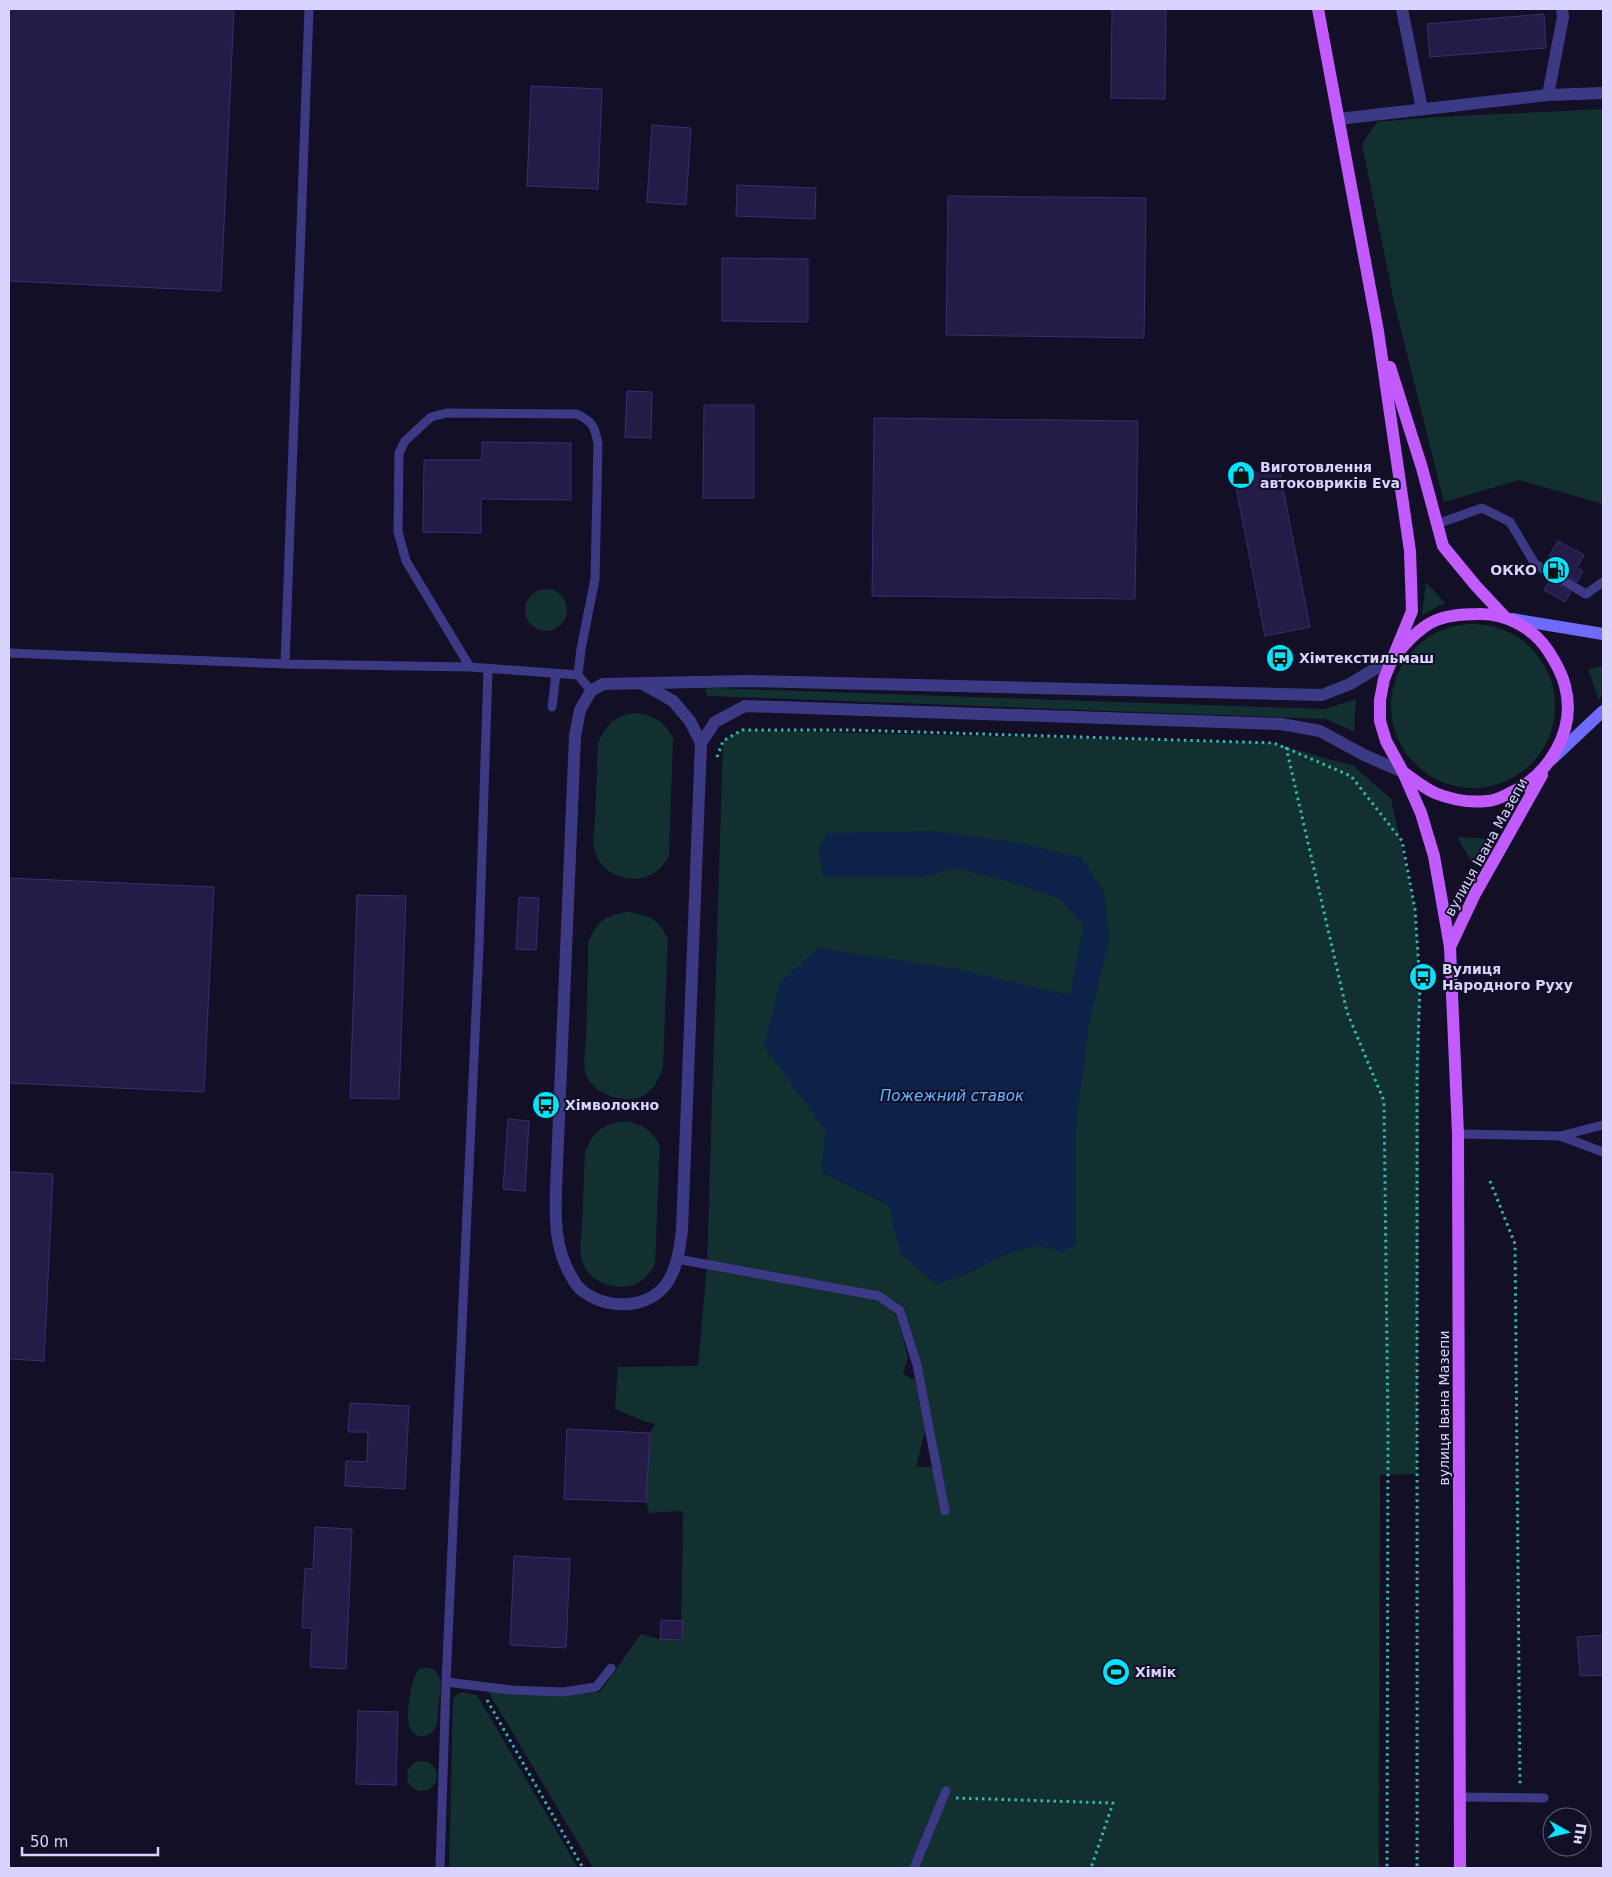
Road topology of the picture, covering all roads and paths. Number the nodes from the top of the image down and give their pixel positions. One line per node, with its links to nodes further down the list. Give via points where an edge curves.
1 (309, 9): 16 (lane)
2 (1318, 9): 8 (main road)
3 (1402, 9): 7 (street)
4 (1562, 9): 6 (street)
5 (1603, 93): 6 (street)
6 (1548, 95): 7 (street)
7 (1422, 109): 8 (street)
8 (1338, 119): 9 (main road)
9 (1378, 331): 10 (main road); 15 (main road, вулиця Івана Мазепи, via 1410,551 1412,611)
10 (1437, 524): 11 (lane, via 1482,508 1510,522 1535,564 1586,594); 12 (main road, via 1443,546)
11 (1603, 582)
12 (1507, 618): 13 (main road); 15 (main road, via 1488,614 1455,614 1435,620 1416,632); 27 (main road, вулиця Івана Мазепи, via 1530,630 1543,643 1561,671 1568,709 1564,733)
13 (1603, 634)
14 (9, 653): 16 (lane)
15 (1393, 658): 21 (street, via 1350,684 1322,695 747,681); 29 (main road, вулиця Івана Мазепи, via 1384,679 1380,722)
16 (285, 664): 17 (lane)
17 (470, 667): 18 (lane); 20 (lane, via 406,561 398,532 399,453 405,442 431,417 447,413 577,414 589,420 596,430 598,444 595,579)
18 (488, 669): 19 (lane); 39 (lane)
19 (556, 674): 20 (lane); 23 (lane)
20 (578, 675): 22 (lane)
21 (642, 684): 22 (street, via 603,684); 25 (street, via 673,700)
22 (591, 691): 36 (street, via 580,710 574,736 555,1224 570,1274 583,1292 604,1302 625,1305 644,1301 658,1293 670,1279)
23 (552, 706)
24 (1603, 711): 27 (main road)
25 (701, 742): 29 (street, via 715,722 745,706 1280,724 1320,731); 36 (street, via 682,1230)
26 (1286, 748): 28 (path, via 1274,742 853,730 742,730 722,741); 49 (path, via 1348,1012 1384,1101 1388,1430); 50 (path, via 1351,776 1402,841 1414,909 1420,985 1417,1070)
27 (1550, 762): 29 (main road, via 1520,789 1489,801 1453,798 1434,792); 30 (main road, вулиця Івана Мазепи, via 1475,894)
28 (714, 765)
29 (1403, 772): 30 (main road, вулиця Івана Мазепи, via 1421,813 1434,856)
30 (1450, 947): 32 (main road, вулиця Івана Мазепи)
31 (1603, 1125): 33 (lane)
32 (1458, 1134): 33 (lane); 42 (main road, вулиця Івана Мазепи)
33 (1560, 1136): 34 (lane)
34 (1603, 1152)
35 (1490, 1181): 43 (path, via 1514,1244)
36 (677, 1259): 37 (lane, via 879,1296 900,1312 917,1365)
37 (945, 1511)
38 (611, 1668): 40 (lane, via 596,1687 563,1692)
39 (446, 1682): 40 (lane); 45 (lane)
40 (471, 1686): 46 (path, via 485,1697)
41 (944, 1794): 47 (lane); 48 (path, via 1113,1803)
42 (1459, 1797): 43 (lane); 51 (main road, вулиця Івана Мазепи)
43 (1520, 1797): 44 (lane)
44 (1544, 1798)
45 (440, 1868)
46 (584, 1868)
47 (914, 1868)
48 (1090, 1868)
49 (1387, 1868)
50 (1417, 1868)
51 (1460, 1868)

